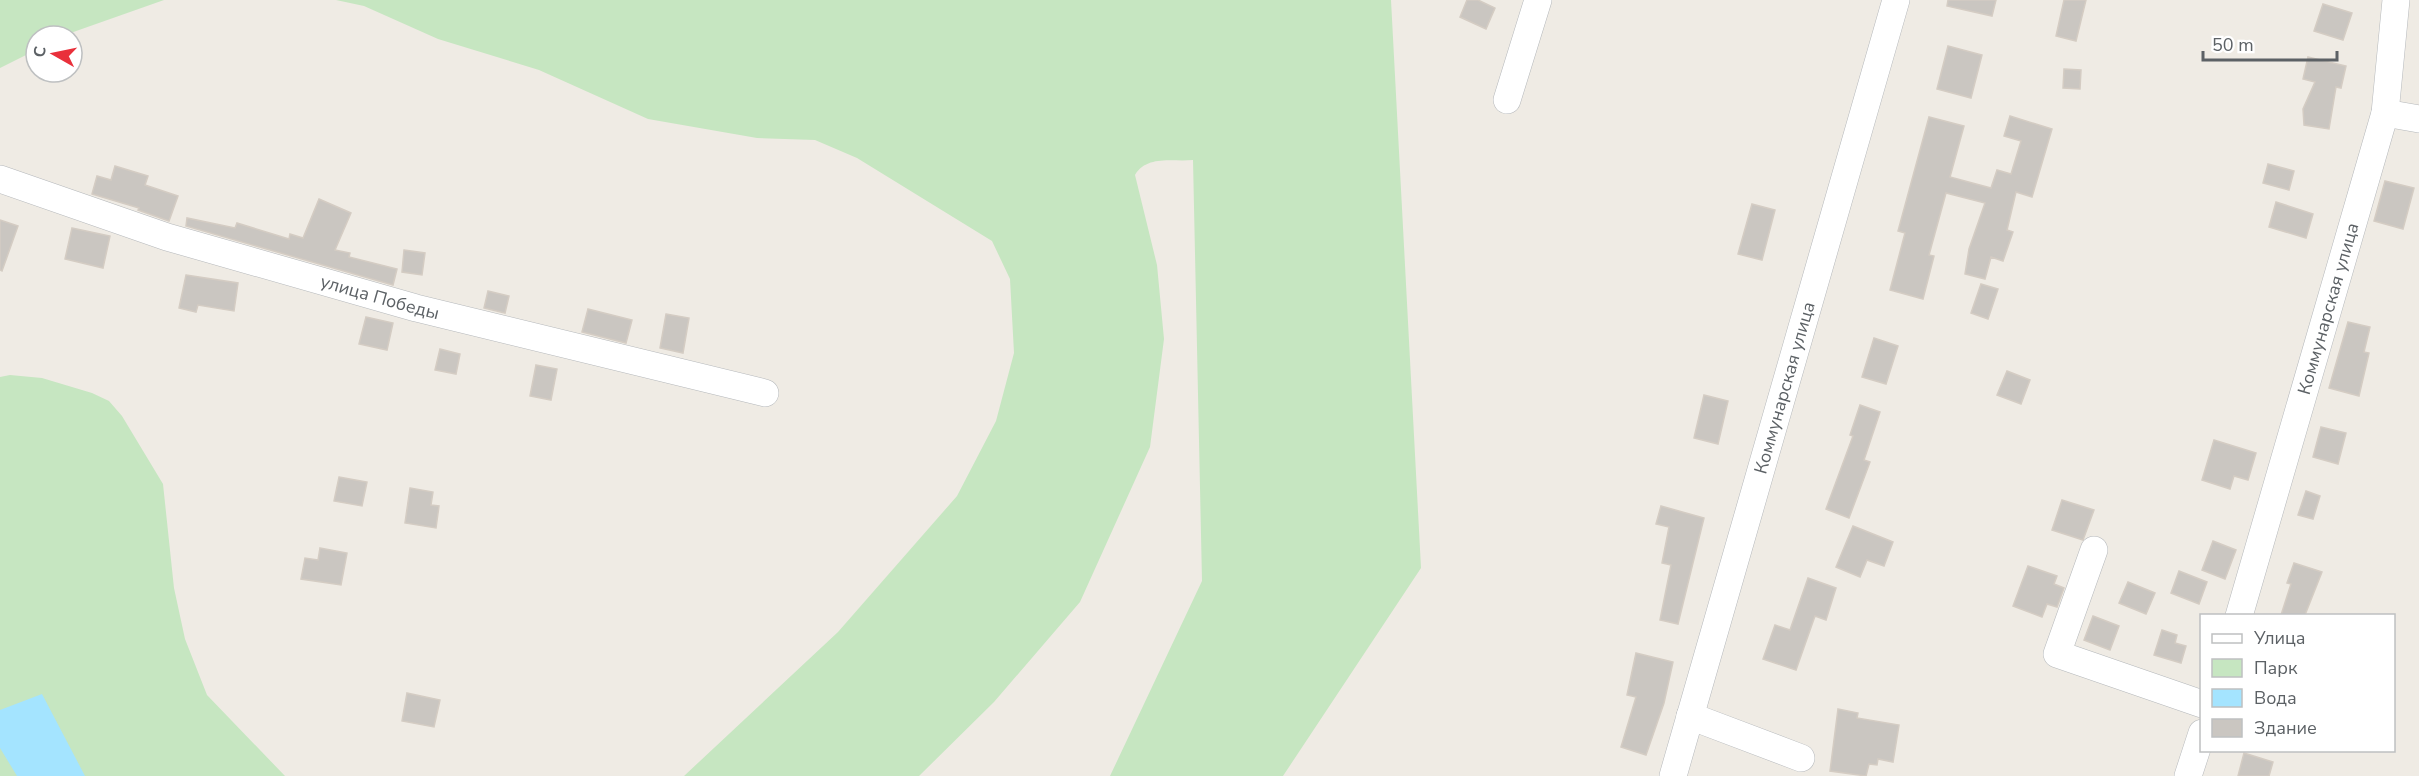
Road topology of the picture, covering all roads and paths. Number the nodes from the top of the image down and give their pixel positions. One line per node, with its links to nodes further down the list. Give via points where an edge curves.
1 (1538, 0): 4 (street)
2 (1896, 0): 12 (street, Коммунарская улица)
3 (2396, 0): 5 (street, Коммунарская улица)
4 (1507, 100)
5 (2385, 113): 6 (street); 10 (street, Коммунарская улица)
6 (2419, 119)
7 (0, 179): 8 (street, улица Победы, via 167,237 416,309)
8 (765, 393)
9 (2094, 550): 11 (street, via 2057,654)
10 (2238, 614)
11 (2200, 703)
12 (1690, 716): 14 (street); 15 (street, Коммунарская улица)
13 (2200, 740): 16 (street)
14 (1801, 758)
15 (1673, 776)
16 (2188, 776)

